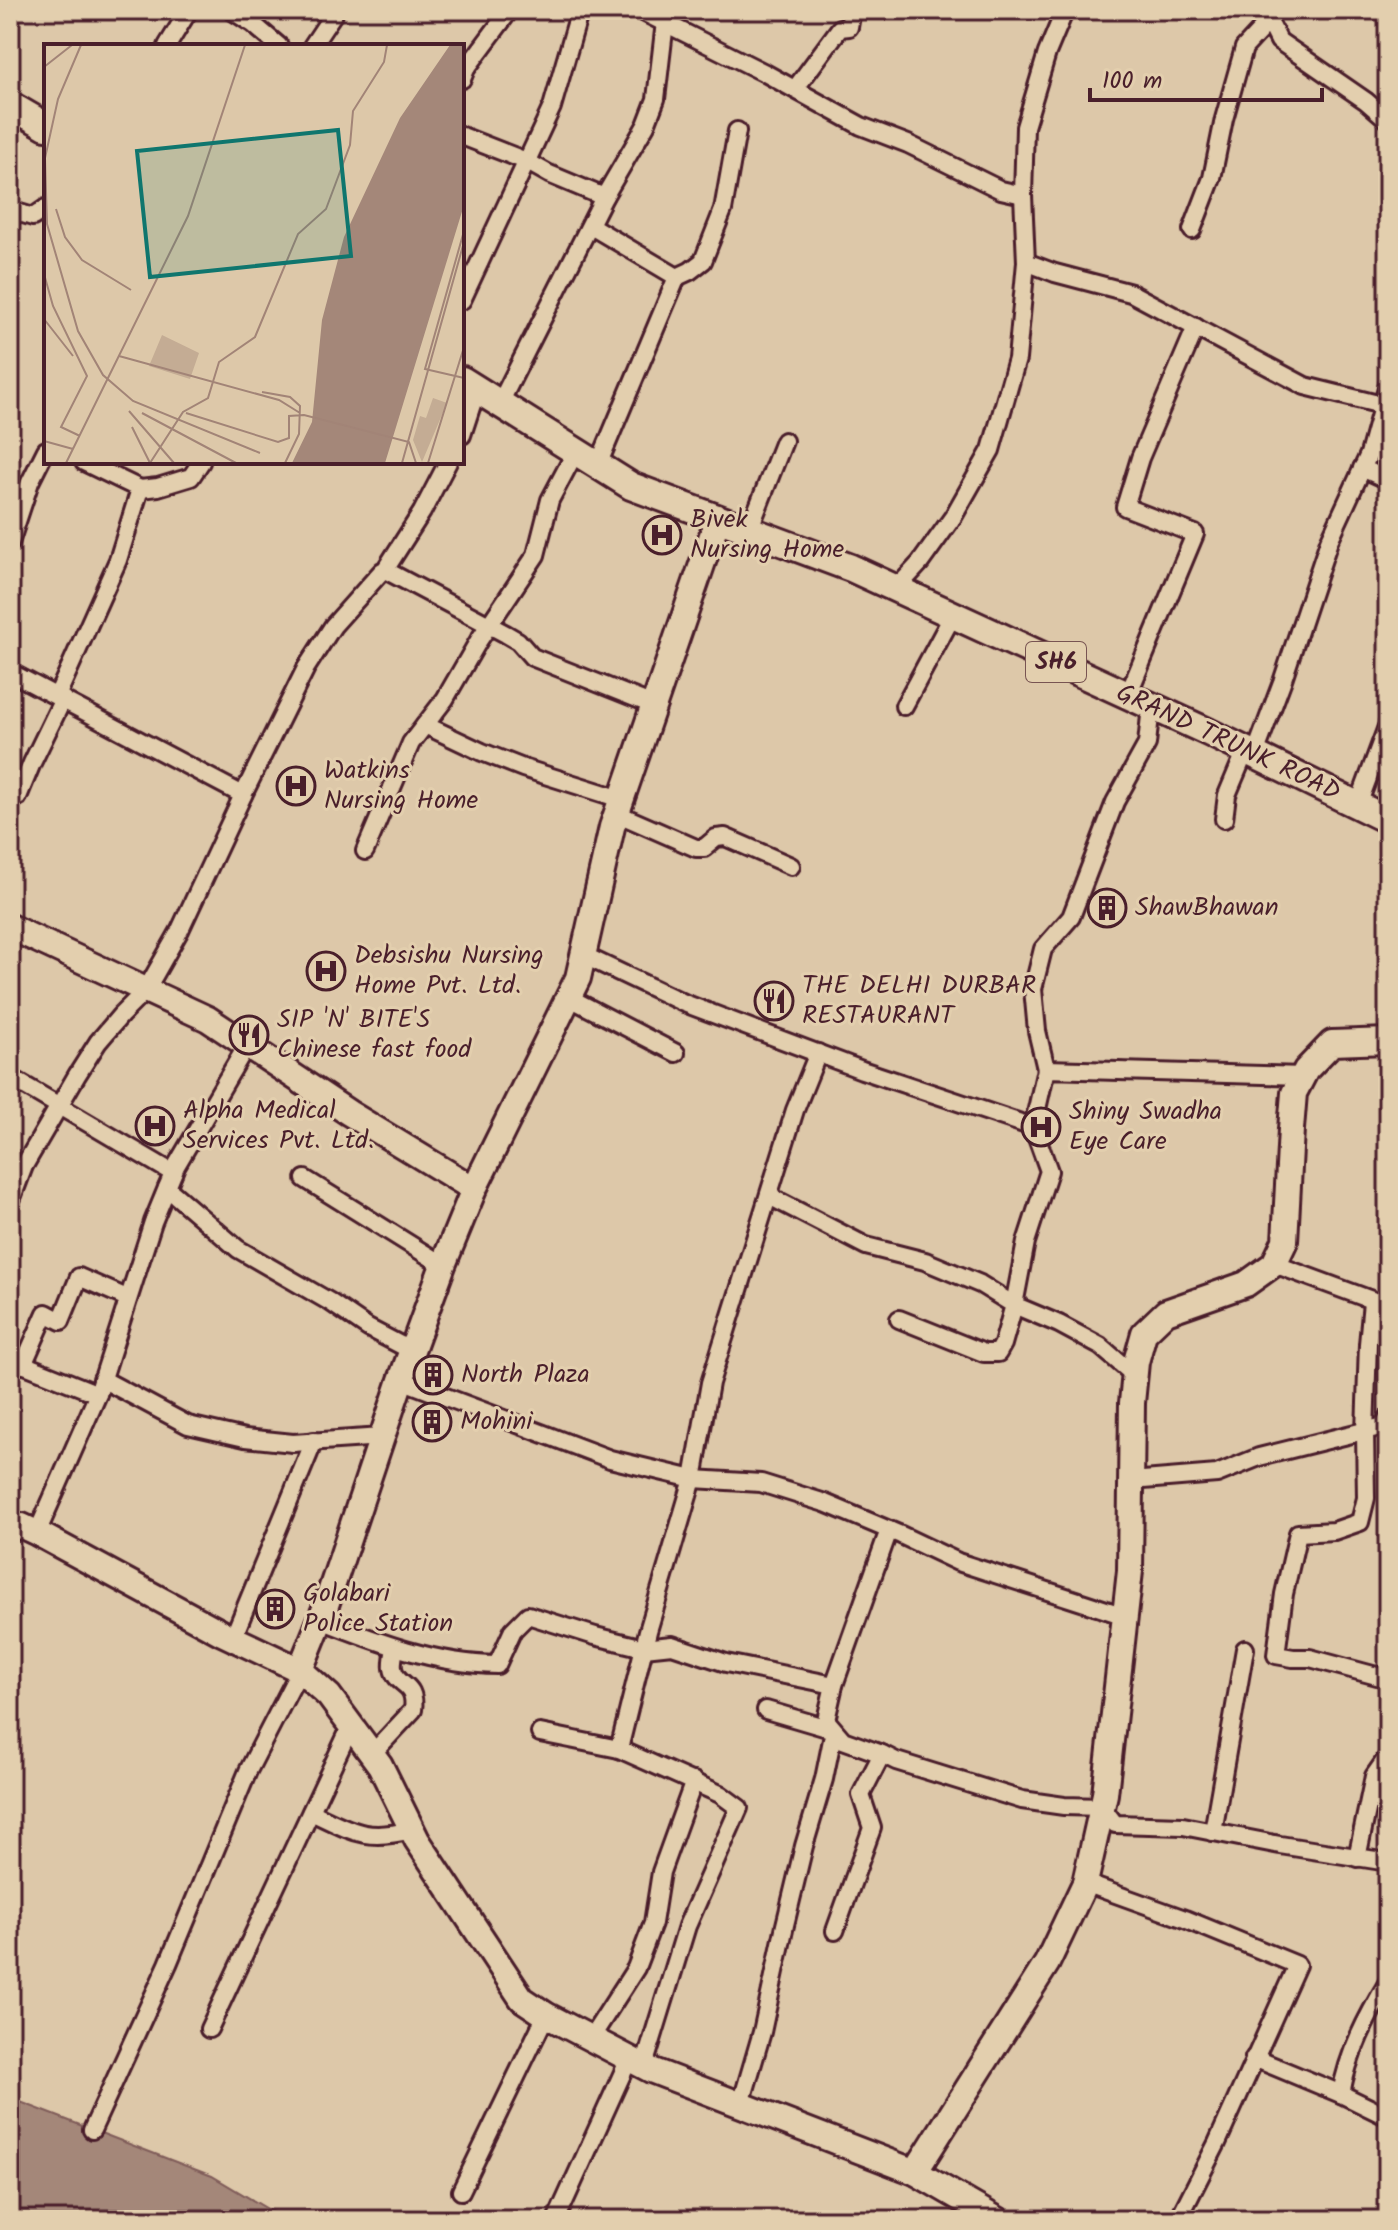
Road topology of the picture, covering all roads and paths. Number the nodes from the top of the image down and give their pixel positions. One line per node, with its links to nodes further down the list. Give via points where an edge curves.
1 (189, 10): 11 (street)
2 (231, 10): 12 (street)
3 (336, 10): 13 (street)
4 (510, 10): 14 (street)
5 (580, 10): 21 (street, via 552,107)
6 (639, 10): 10 (street)
7 (852, 10): 15 (street, via 849,27 840,28)
8 (1065, 10): 22 (street, via 1025,127)
9 (1270, 15): 17 (street, via 1279,41); 27 (street, via 1244,48 1212,178)
10 (668, 16): 15 (street, via 716,50); 23 (street, via 656,99)
11 (168, 44)
12 (277, 44)
13 (313, 44)
14 (464, 74)
15 (795, 89): 22 (street, via 861,126 1001,190)
16 (10, 105): 18 (main road)
17 (1388, 120)
18 (44, 125)
19 (737, 131): 29 (street, via 723,210 703,261)
20 (464, 137): 21 (street)
21 (526, 161): 23 (street); 30 (street)
22 (1023, 195): 28 (street)
23 (604, 197): 26 (street)
24 (44, 209): 25 (street, via 33,217)
25 (10, 210)
26 (591, 226): 29 (street); 34 (street)
27 (1192, 230)
28 (1026, 262): 31 (street, via 1131,293); 50 (street, via 1017,359 991,450 953,517)
29 (677, 277): 39 (street)
30 (464, 296)
31 (1196, 327): 35 (street, via 1305,386); 55 (street, via 1140,458 1125,507 1195,534)
32 (469, 384): 34 (main road, GRAND TRUNK ROAD / SH6); 36 (street)
33 (1388, 385): 35 (street)
34 (500, 403): 39 (main road, GRAND TRUNK ROAD / SH6)
35 (1382, 405): 43 (street)
36 (464, 420)
37 (784, 441): 47 (street)
38 (44, 454): 48 (street)
39 (587, 458): 46 (main road, GRAND TRUNK ROAD / SH6, via 631,486); 52 (street, via 550,500 536,555)
40 (92, 464): 45 (street)
41 (200, 464): 45 (street, via 191,477)
42 (447, 464): 49 (street)
43 (1362, 468): 44 (street); 60 (street, via 1329,541 1282,682)
44 (1388, 480)
45 (140, 489): 54 (street, via 118,560)
46 (718, 518): 47 (main road, GRAND TRUNK ROAD / SH6); 56 (street)
47 (749, 530): 50 (main road, GRAND TRUNK ROAD / SH6)
48 (10, 543)
49 (385, 570): 52 (street); 62 (street, via 333,626 306,668)
50 (896, 589): 51 (main road, GRAND TRUNK ROAD / SH6)
51 (953, 615): 55 (main road, GRAND TRUNK ROAD / SH6); 57 (street)
52 (489, 624): 56 (street, via 518,641 532,657); 59 (street)
53 (10, 672): 54 (street)
54 (60, 697): 61 (street, via 18,797); 62 (street)
55 (1140, 700): 60 (main road, GRAND TRUNK ROAD / SH6); 77 (street, via 1147,744 1115,802 1071,917 1043,949 1033,989)
56 (653, 705): 64 (street)
57 (904, 706)
58 (1388, 724): 63 (street)
59 (425, 725): 64 (street); 67 (street, via 411,743)
60 (1250, 752): 63 (main road, GRAND TRUNK ROAD / SH6); 65 (street, via 1227,795)
61 (10, 794)
62 (243, 795): 71 (street)
63 (1358, 805): 66 (main road, GRAND TRUNK ROAD / SH6)
64 (619, 806): 68 (street, via 696,848 725,837); 70 (street)
65 (1224, 819)
66 (1388, 820)
67 (365, 851)
68 (791, 866)
69 (11, 931): 71 (street)
70 (583, 955): 72 (street); 76 (street, via 684,1003)
71 (146, 990): 74 (street, via 208,1019); 80 (street, via 98,1042)
72 (568, 997): 75 (street); 84 (street)
73 (1388, 1041): 78 (street, via 1332,1043)
74 (247, 1045): 83 (street); 84 (street)
75 (676, 1053)
76 (818, 1053): 81 (street); 85 (street)
77 (1046, 1069): 78 (street); 81 (street)
78 (1303, 1076): 87 (street, via 1294,1093 1285,1241)
79 (10, 1077): 80 (street)
80 (59, 1105): 83 (street); 86 (street, via 24,1166)
81 (1033, 1127): 91 (street, via 1049,1171 1026,1242)
82 (305, 1179): 88 (street)
83 (170, 1181): 89 (street); 93 (street, via 238,1249)
84 (474, 1189): 88 (street)
85 (769, 1196): 91 (street, via 866,1246 925,1261); 102 (street, via 710,1383)
86 (10, 1203)
87 (1274, 1264): 90 (street); 95 (street, via 1246,1284 1166,1312 1144,1333)
88 (443, 1265): 93 (street)
89 (127, 1298): 94 (street, via 79,1277 61,1321 46,1313); 97 (street)
90 (1380, 1304): 99 (street, via 1368,1344)
91 (1014, 1305): 92 (street, via 998,1353 984,1353); 95 (street, via 1100,1346)
92 (899, 1319)
93 (412, 1351): 96 (street)
94 (16, 1362): 97 (street)
95 (1134, 1375): 103 (street)
96 (401, 1380): 100 (street); 102 (street, via 610,1459)
97 (100, 1387): 101 (street, via 188,1425 245,1438); 104 (street)
98 (1388, 1418): 99 (street, via 1384,1426)
99 (1365, 1432): 103 (street, via 1259,1457 1217,1474); 113 (street, via 1366,1498 1360,1522 1334,1531 1298,1533 1276,1655 1310,1658)
100 (382, 1437): 101 (street); 107 (street)
101 (314, 1441): 108 (street)
102 (693, 1479): 105 (street, via 761,1483); 110 (street)
103 (1131, 1481): 106 (street)
104 (20, 1524): 108 (street)
105 (889, 1530): 106 (street, via 958,1562); 114 (street)
106 (1125, 1616): 124 (street)
107 (321, 1620): 109 (street); 112 (street)
108 (233, 1638): 112 (street)
109 (395, 1648): 110 (street, via 497,1665 513,1630 528,1615); 120 (street, via 392,1667 412,1691 413,1710)
110 (644, 1648): 114 (street, via 672,1645 726,1663); 119 (street)
111 (1245, 1649): 127 (street)
112 (300, 1670): 116 (street); 141 (street, via 248,1771)
113 (1388, 1679)
114 (834, 1685): 117 (street, via 826,1720)
115 (766, 1710): 117 (street)
116 (351, 1726): 120 (street); 125 (street)
117 (834, 1730): 121 (street, via 843,1740); 139 (street)
118 (540, 1733): 119 (street)
119 (619, 1749): 123 (street)
120 (372, 1754): 126 (street)
121 (882, 1754): 124 (street, via 1022,1800); 131 (street, via 861,1795 872,1828)
122 (1388, 1756): 128 (street, via 1374,1776)
123 (694, 1781): 135 (street, via 661,1872 653,1923 636,1968); 137 (street, via 739,1808 687,1926)
124 (1102, 1807): 127 (street, via 1115,1824); 130 (street)
125 (311, 1812): 126 (street, via 361,1835); 134 (street)
126 (411, 1830): 133 (street, via 522,1999)
127 (1213, 1832): 128 (street)
128 (1357, 1858): 129 (street)
129 (1388, 1862)
130 (1085, 1883): 136 (street, via 1297,1965); 142 (street, via 1047,1963)
131 (835, 1931)
132 (1388, 1982): 138 (street, via 1366,2020)
133 (546, 2015): 135 (street); 143 (street)
134 (209, 2029)
135 (591, 2038): 137 (street)
136 (1254, 2058): 138 (street); 146 (street)
137 (636, 2063): 139 (street); 144 (street)
138 (1341, 2094): 140 (street)
139 (741, 2104): 142 (street)
140 (1388, 2117)
141 (92, 2130)
142 (915, 2172): 145 (street)
143 (461, 2191)
144 (556, 2220)
145 (998, 2220)
146 (1178, 2220)

